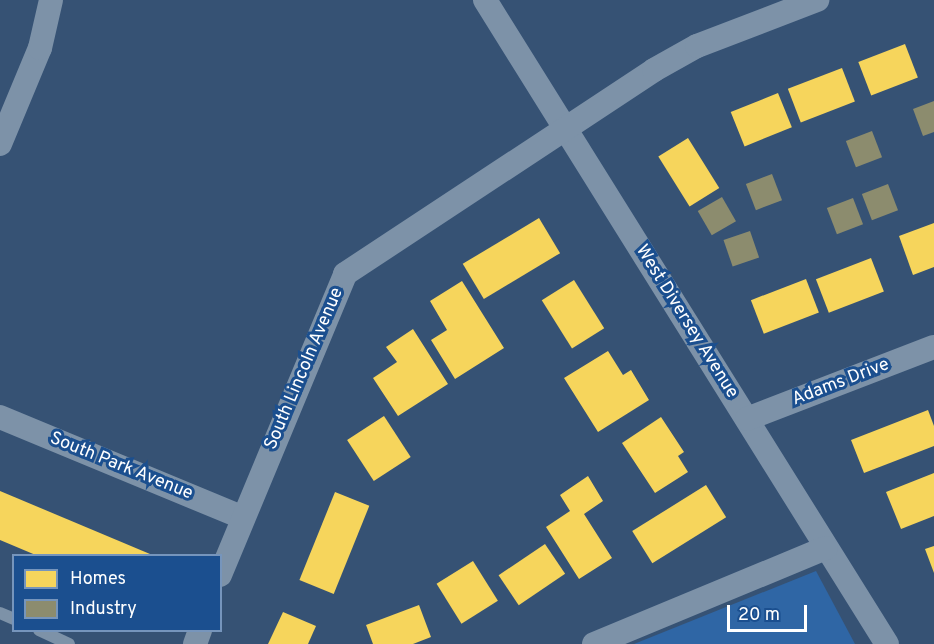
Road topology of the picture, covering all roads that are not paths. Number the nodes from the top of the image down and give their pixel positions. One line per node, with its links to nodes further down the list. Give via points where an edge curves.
1 (51, 0): 5 (street, via 40,48)
2 (485, 0): 4 (street, West Diversey Avenue)
3 (818, 0): 4 (street, South Lincoln Avenue, via 697,46)
4 (565, 129): 8 (street, West Diversey Avenue); 9 (street, South Lincoln Avenue, via 345,274)
5 (0, 144)
6 (934, 347): 8 (street, Adams Drive)
7 (0, 417): 9 (street, South Park Avenue)
8 (747, 419): 10 (street, West Diversey Avenue)
9 (242, 517): 11 (street, South Lincoln Avenue)
10 (826, 548): 14 (street); 15 (street, West Diversey Avenue)
11 (222, 571)
12 (43, 632): 13 (lane)
13 (69, 644)
14 (594, 644)
15 (887, 644)

